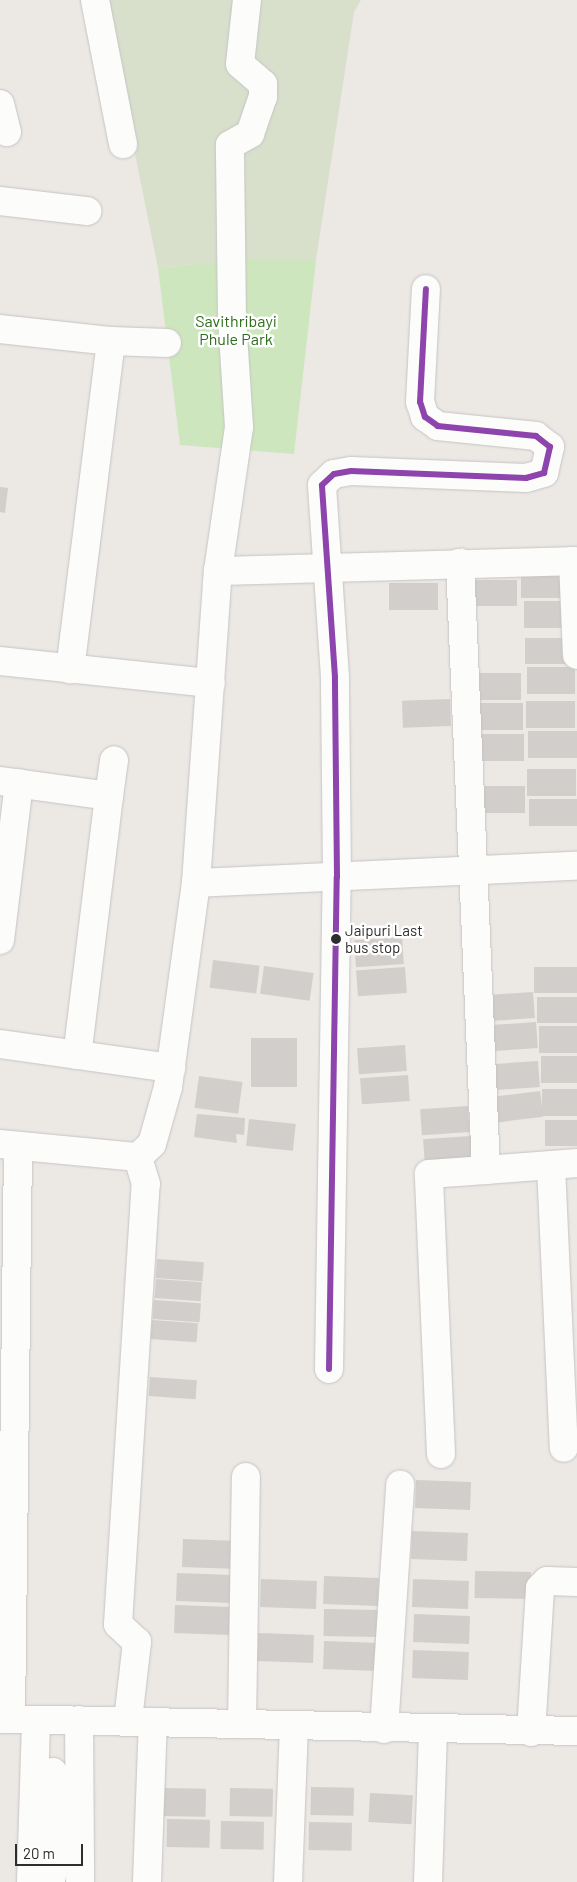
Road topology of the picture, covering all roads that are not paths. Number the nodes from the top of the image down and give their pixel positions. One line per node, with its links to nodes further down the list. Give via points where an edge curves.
1 (95, 0): 5 (street)
2 (247, 0): 14 (street, via 240,64 263,84 263,96 250,134 230,144 232,318 239,427)
3 (0, 104): 4 (street)
4 (7, 132)
5 (123, 144)
6 (0, 201): 7 (street)
7 (87, 211)
8 (426, 289): 13 (street, via 420,402 425,417 438,426 536,436 550,447 544,473 526,478 351,471 334,474 322,485)
9 (0, 329): 10 (street)
10 (111, 341): 11 (street); 17 (street)
11 (167, 343)
12 (460, 563): 13 (street); 15 (street, via 573,561); 23 (street)
13 (328, 566): 14 (street); 24 (street, via 335,677)
14 (218, 571): 18 (street)
15 (577, 655)
16 (0, 660): 17 (street)
17 (70, 669): 18 (street)
18 (211, 683): 25 (street)
19 (114, 760): 21 (street)
20 (10, 782): 21 (street); 26 (street)
21 (109, 796): 28 (street)
22 (577, 866): 23 (street)
23 (471, 870): 24 (street); 33 (street)
24 (337, 876): 25 (street); 34 (street)
25 (196, 883): 29 (street)
26 (0, 940)
27 (0, 1044): 28 (street)
28 (77, 1055): 29 (street)
29 (171, 1068): 31 (street, via 152,1144)
30 (9, 1146): 31 (street); 40 (street)
31 (138, 1157): 41 (street, via 146,1184 118,1624 137,1642)
32 (564, 1165): 33 (street); 35 (street)
33 (486, 1170): 36 (street, via 429,1174)
34 (329, 1369)
35 (564, 1448)
36 (441, 1454)
37 (246, 1478): 42 (street)
38 (400, 1485): 44 (street)
39 (577, 1582): 47 (street, via 547,1581 540,1588)
40 (36, 1720): 41 (street); 48 (street); 49 (street)
41 (141, 1721): 42 (street); 50 (street)
42 (242, 1724): 43 (street)
43 (294, 1726): 44 (street); 51 (street)
44 (384, 1729): 45 (street)
45 (432, 1730): 47 (street); 52 (street)
46 (577, 1731): 47 (street)
47 (532, 1732)
48 (42, 1879)
49 (80, 1882)
50 (147, 1882)
51 (288, 1882)
52 (428, 1882)

